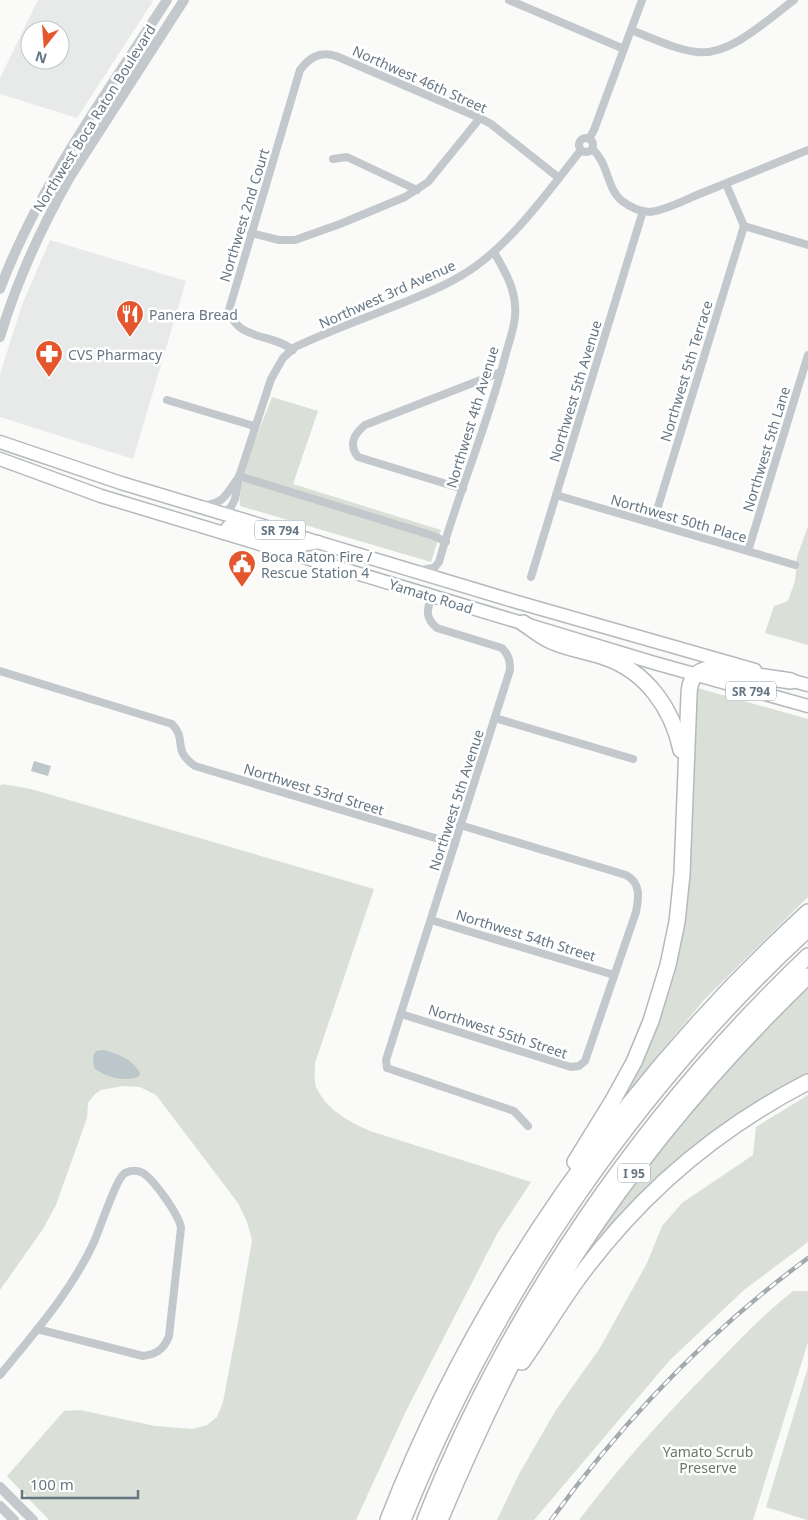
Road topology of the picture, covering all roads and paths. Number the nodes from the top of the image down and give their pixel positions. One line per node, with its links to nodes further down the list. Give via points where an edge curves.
1 (167, 0): 7 (street, Northwest Boca Raton Boulevard)
2 (184, 0): 9 (street, Northwest Boca Raton Boulevard)
3 (509, 0): 8 (street)
4 (642, 0): 6 (street)
5 (794, 0): 6 (street, via 732,44 717,50 687,50)
6 (630, 30): 8 (street)
7 (138, 45): 9 (street); 25 (street, Northwest Boca Raton Boulevard, via 41,200)
8 (624, 49): 12 (street)
9 (150, 52): 26 (street, Northwest Boca Raton Boulevard, via 53,207 26,263)
10 (314, 56): 11 (street, Northwest 46th Street, via 336,56); 22 (street, Northwest 2nd Court, via 300,70)
11 (480, 118): 17 (street, Northwest 46th Street); 19 (street, via 440,169)
12 (589, 139): 13 (street, via 593,143); 14 (street, via 581,140)
13 (592, 149): 14 (street); 20 (street, via 601,158 620,200)
14 (581, 150): 17 (street, Northwest 3rd Avenue)
15 (808, 150): 18 (street)
16 (333, 159): 19 (street, via 347,157)
17 (559, 178): 24 (street, Northwest 3rd Avenue)
18 (726, 184): 20 (street, via 652,212); 21 (street)
19 (417, 190): 22 (street, via 295,240 279,240)
20 (643, 211): 36 (street, Northwest 5th Avenue)
21 (744, 226): 23 (street); 40 (street, Northwest 5th Terrace)
22 (251, 233): 27 (street, Northwest 2nd Court, via 230,301 230,316 242,329)
23 (808, 245)
24 (494, 252): 27 (street, Northwest 3rd Avenue, via 446,285); 29 (street, Northwest 4th Avenue, via 515,302 515,317)
25 (0, 289)
26 (0, 337)
27 (293, 350): 31 (street, Northwest 3rd Avenue, via 276,369)
28 (808, 355): 44 (street, Northwest 5th Lane)
29 (501, 372): 35 (street, Northwest 4th Avenue); 35 (street, via 365,425 355,438 353,445 358,457)
30 (167, 400): 31 (street)
31 (254, 426): 34 (street, Northwest 3rd Avenue)
32 (0, 442): 38 (main road, Yamato Road / SR 794)
33 (0, 460): 37 (main road, Yamato Road / SR 794)
34 (239, 476): 38 (street, Northwest 3rd Avenue, via 221,501); 39 (street, Northwest 3rd Avenue, via 235,499); 43 (street)
35 (463, 489): 43 (street, Northwest 4th Avenue)
36 (556, 495): 40 (street, Northwest 50th Place); 49 (street, Northwest 5th Avenue)
37 (101, 496): 39 (main road, via 119,494 207,519); 41 (main road, Yamato Road / SR 794)
38 (199, 506): 39 (main road, Yamato Road / SR 794)
39 (224, 513): 42 (main road, Yamato Road / SR 794)
40 (653, 523): 44 (street, Northwest 50th Place)
41 (224, 533): 42 (main road, via 225,529 234,526 302,545); 45 (main road, Yamato Road / SR 794)
42 (321, 542): 46 (main road, Yamato Road / SR 794)
43 (446, 542): 48 (street, Northwest 4th Avenue, via 437,566)
44 (748, 551): 47 (street, Northwest 50th Place)
45 (322, 563): 46 (main road, via 336,559 404,576 404,570); 50 (main road, Yamato Road / SR 794)
46 (395, 565): 48 (main road, Yamato Road / SR 794)
47 (795, 565)
48 (414, 570): 51 (main road, Yamato Road / SR 794)
49 (531, 577)
50 (433, 596): 51 (main road, via 448,589 522,612); 52 (main road, Yamato Road / SR 794); 58 (street, Northwest 5th Avenue, via 427,615 437,628 495,645 510,658 510,670)
51 (537, 608): 55 (main road, Yamato Road / SR 794)
52 (523, 623): 54 (main road, Yamato Road / SR 794); 60 (highway, via 549,640 614,661 641,678 671,718 678,736)
53 (0, 671): 62 (street, Northwest 53rd Street, via 172,724 178,730 181,752 195,766)
54 (695, 675): 55 (highway, via 702,670 714,669); 57 (main road, Yamato Road / SR 794); 60 (highway, via 689,690)
55 (791, 681): 56 (main road, Yamato Road / SR 794)
56 (808, 685)
57 (808, 706)
58 (495, 718): 59 (street); 61 (street, Northwest 5th Avenue)
59 (633, 759)
60 (685, 776): 74 (highway, via 679,906 668,965 656,1006 624,1081 568,1172)
61 (460, 826): 62 (street, Northwest 5th Avenue); 67 (street, via 631,878 638,887 638,904)
62 (455, 844): 64 (street, Northwest 5th Avenue)
63 (808, 912): 74 (highway, via 723,996 660,1067)
64 (431, 920): 67 (street, Northwest 54th Street); 69 (street, Northwest 5th Avenue)
65 (808, 929): 83 (highway, via 742,994 665,1079 563,1217 512,1297 476,1363 437,1440)
66 (808, 956): 84 (highway, via 711,1057 593,1207 500,1360)
67 (614, 975): 69 (street, Northwest 55th Street, via 585,1061 579,1066 571,1067)
68 (808, 976): 77 (highway, I 95, via 702,1087 620,1191 548,1301)
69 (401, 1014): 73 (street, Northwest 5th Avenue, via 386,1060 387,1068 514,1112)
70 (808, 1082): 72 (highway)
71 (808, 1089): 72 (highway)
72 (760, 1109): 77 (highway, via 702,1148 628,1218 578,1279)
73 (528, 1126)
74 (540, 1226): 82 (highway, via 455,1373)
75 (38, 1329): 75 (street, via 65,1294 90,1251 119,1179 125,1173 141,1172 176,1213 182,1228 166,1343 154,1354 143,1356); 76 (street)
76 (0, 1375)
77 (497, 1397): 85 (highway, I 95)
78 (0, 1486): 81 (street)
79 (0, 1506): 80 (street)
80 (14, 1520)
81 (32, 1520)
82 (388, 1520)
83 (403, 1520)
84 (425, 1520)
85 (440, 1520)

